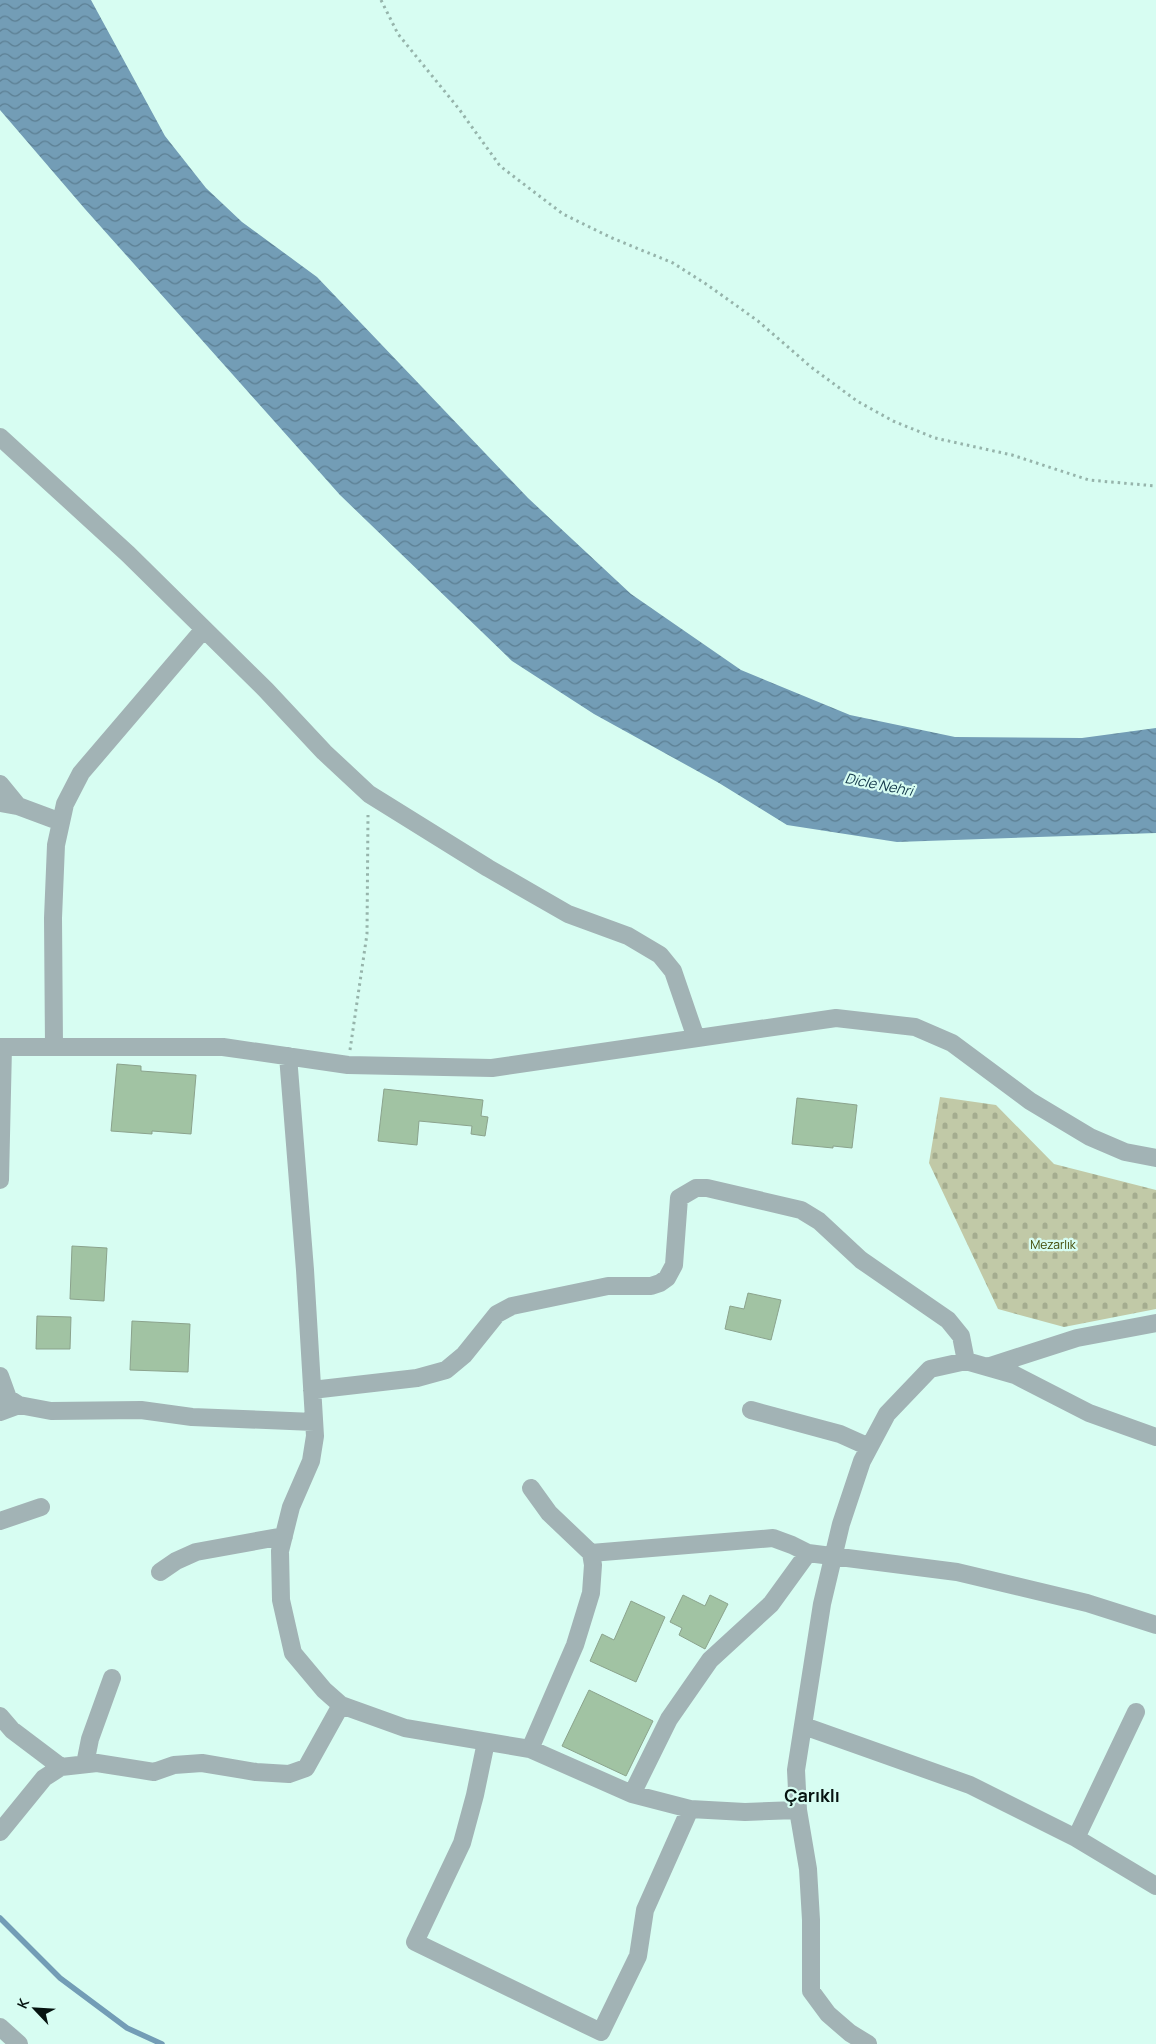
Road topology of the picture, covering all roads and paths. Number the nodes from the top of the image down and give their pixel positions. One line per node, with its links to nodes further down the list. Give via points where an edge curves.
1 (381, 0): 3 (path, via 398,34 500,166 563,214 673,263 706,284 758,321 857,401 893,421 935,438 1012,455 1089,480)
2 (0, 437): 4 (street, via 128,554)
3 (1156, 486)
4 (204, 629): 6 (street); 9 (street, via 81,774 65,804)
5 (0, 784): 8 (street)
6 (368, 794): 10 (street, via 568,914 628,936 660,955 674,971); 14 (path, via 367,934)
7 (0, 802): 8 (street)
8 (18, 806): 9 (street)
9 (61, 822): 11 (street, via 55,863)
10 (696, 1038): 14 (street, via 492,1068); 15 (street, via 836,1018 915,1027 952,1043 1030,1101 1090,1137 1125,1152)
11 (54, 1046): 12 (street); 13 (street, via 222,1047)
12 (1, 1047): 16 (street)
13 (288, 1056): 14 (street); 21 (street)
14 (348, 1065)
15 (1156, 1158)
16 (0, 1180)
17 (1156, 1323): 19 (street, via 1077,1338)
18 (966, 1361): 19 (street); 21 (street, via 961,1336 948,1320 860,1260 819,1221 801,1210 696,1188 680,1198 674,1265 660,1283 608,1286 512,1306 497,1314 464,1355 446,1370 417,1378); 27 (street, via 930,1369 887,1414)
19 (987, 1367): 26 (street, via 1014,1375 1089,1413)
20 (0, 1376): 22 (street, via 8,1398)
21 (312, 1390): 25 (street)
22 (19, 1405): 24 (street); 25 (street, via 51,1411 142,1410 192,1417)
23 (751, 1410): 27 (street, via 840,1434)
24 (0, 1412)
25 (314, 1422): 31 (street, via 311,1461 291,1507)
26 (1156, 1436)
27 (869, 1447): 34 (street)
28 (531, 1488): 32 (street, via 549,1513)
29 (41, 1507): 30 (street)
30 (0, 1521)
31 (284, 1536): 35 (street, via 196,1552); 38 (street, via 280,1550 281,1600 293,1653)
32 (591, 1553): 33 (street, via 773,1538); 43 (street, via 591,1593 575,1645)
33 (808, 1553): 34 (street); 46 (street, via 771,1604 710,1660 669,1720)
34 (833, 1556): 36 (street, via 957,1572 1087,1603); 41 (street, via 822,1604)
35 (160, 1572)
36 (1156, 1625)
37 (112, 1678): 44 (street, via 90,1739)
38 (341, 1705): 42 (street, via 405,1728); 44 (street, via 306,1768 289,1774 202,1763 174,1765 154,1772)
39 (1136, 1712): 50 (street)
40 (0, 1716): 45 (street, via 12,1730)
41 (804, 1726): 48 (street, via 796,1770); 50 (street, via 970,1785)
42 (486, 1742): 43 (street); 47 (street, via 462,1843 415,1942 601,2032 638,1956 645,1910)
43 (530, 1749): 46 (street)
44 (85, 1764): 45 (street)
45 (61, 1767): 49 (street, via 44,1778)
46 (632, 1794): 47 (street)
47 (690, 1808): 48 (street, via 745,1812)
48 (798, 1810): 54 (street, via 808,1869 811,1991 828,2014)
49 (0, 1832)
50 (1076, 1838): 51 (street)
51 (1151, 1879)
52 (0, 2027): 53 (street)
53 (19, 2044)
54 (868, 2044)

